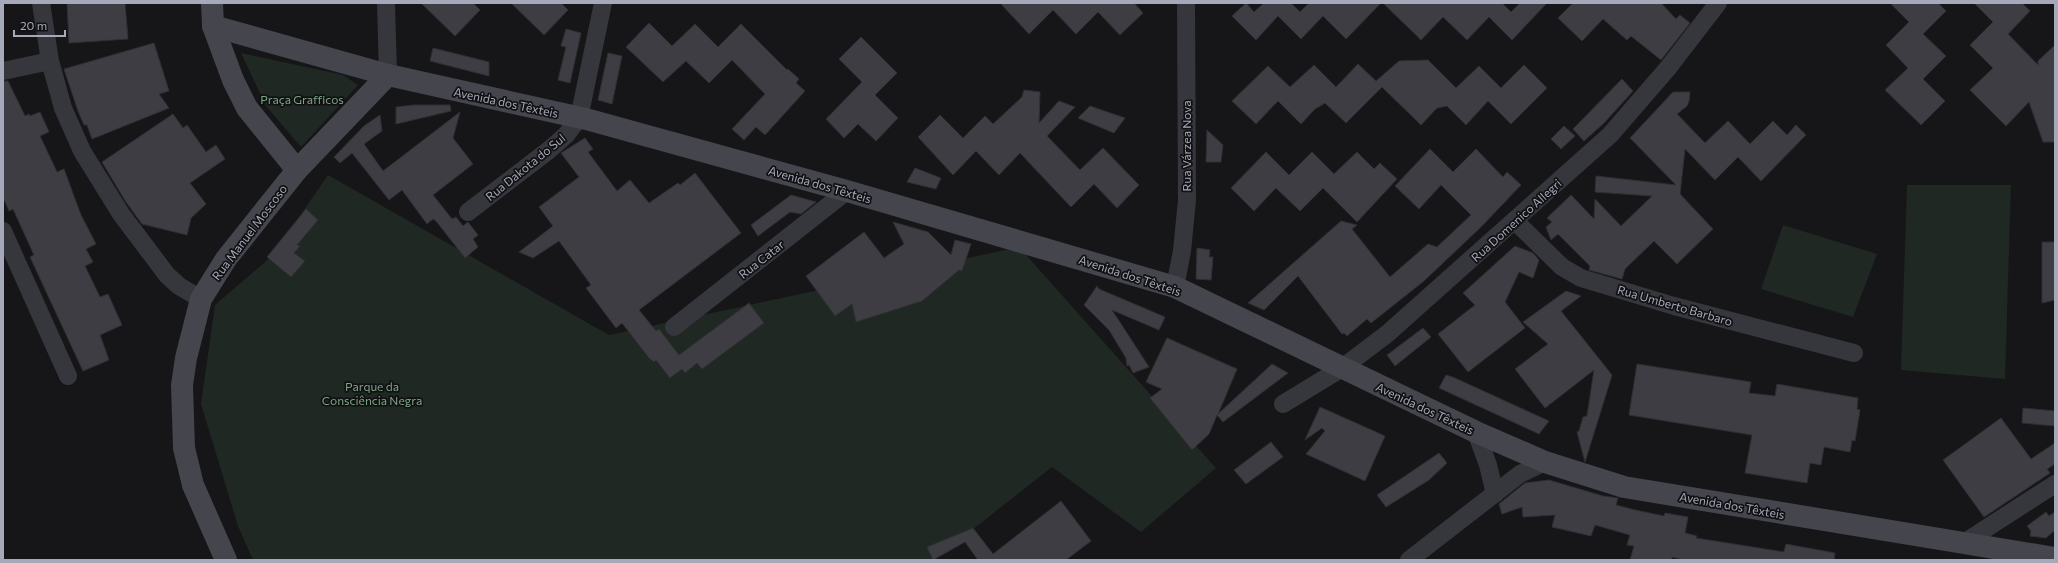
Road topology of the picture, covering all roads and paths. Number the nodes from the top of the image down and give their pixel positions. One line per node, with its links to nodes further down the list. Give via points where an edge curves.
1 (40, 3): 8 (street)
2 (212, 3): 7 (street)
3 (386, 3): 10 (street)
4 (603, 3): 11 (street)
5 (1186, 3): 18 (street, Rua Várzea Nova, via 1187,200 1182,251)
6 (1718, 3): 15 (street, Rua Domenico Allegri, via 1668,68 1610,135)
7 (213, 26): 10 (street, Avenida dos Têxteis); 12 (street, via 233,80 247,108)
8 (50, 62): 9 (street); 19 (street, via 63,108 82,151 121,214 167,275 179,286)
9 (3, 71)
10 (388, 75): 11 (street, Avenida dos Têxteis); 12 (street, Rua Manuel Moscoso)
11 (579, 118): 13 (street, Avenida dos Têxteis); 14 (street, Rua Dakota do Sul, via 566,135 549,150)
12 (297, 170): 19 (street, Rua Manuel Moscoso, via 226,259)
13 (847, 191): 18 (street, Avenida dos Têxteis); 20 (street, Rua Catar)
14 (468, 212)
15 (1515, 221): 21 (street, Rua Umberto Barbaro, via 1562,267 1581,278 1674,306); 22 (street, Rua Domenico Allegri, via 1387,334)
16 (3, 231): 17 (street)
17 (9, 260): 23 (street)
18 (1175, 287): 22 (street, Avenida dos Têxteis)
19 (201, 299): 31 (street, Rua Manuel Moscoso, via 182,385 184,448 193,485)
20 (674, 327)
21 (1854, 353)
22 (1342, 368): 24 (street, Rua Domenico Allegri); 25 (street, Avenida dos Têxteis)
23 (68, 376)
24 (1283, 404)
25 (1476, 432): 26 (street, Avenida dos Têxteis); 28 (street)
26 (1545, 462): 28 (street, via 1520,474); 29 (street, Avenida dos Têxteis, via 1624,487)
27 (2055, 484): 29 (street)
28 (1495, 494): 32 (street)
29 (1962, 544): 30 (street, Avenida dos Têxteis)
30 (2055, 558)
31 (226, 560)
32 (1409, 560)

